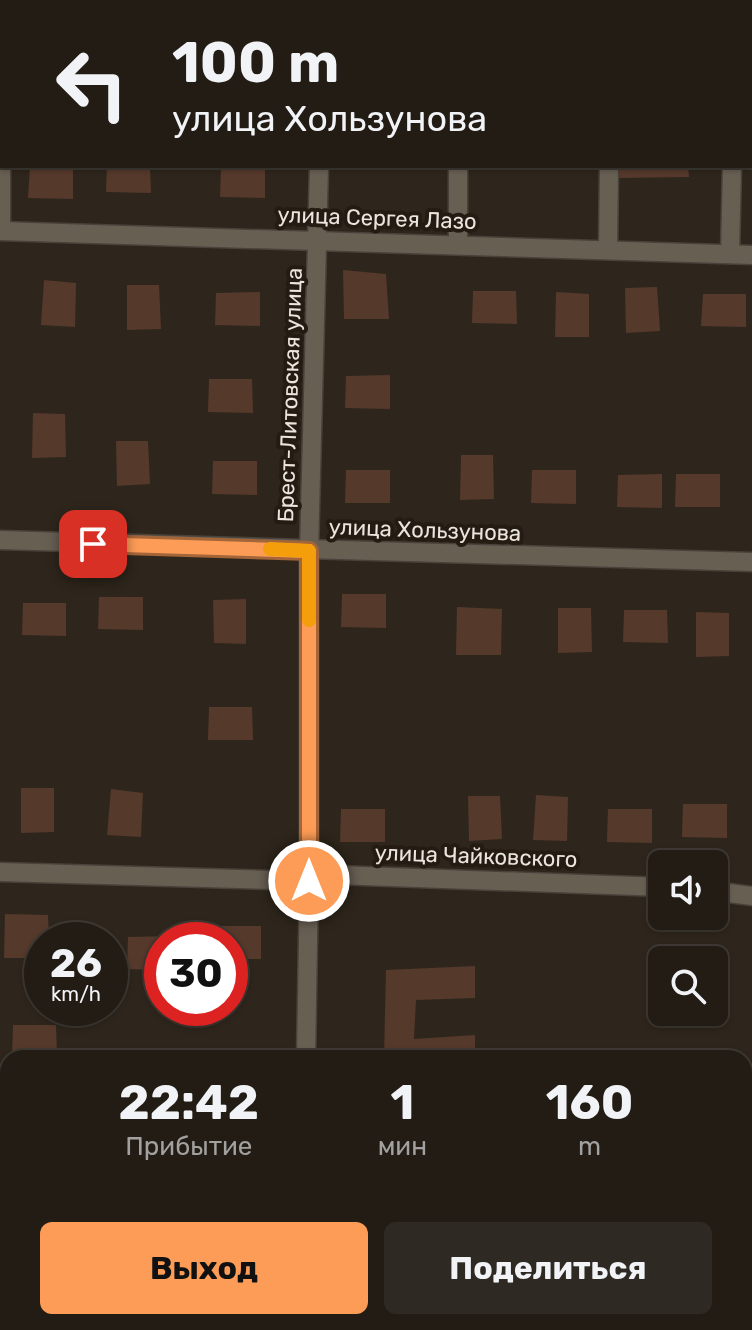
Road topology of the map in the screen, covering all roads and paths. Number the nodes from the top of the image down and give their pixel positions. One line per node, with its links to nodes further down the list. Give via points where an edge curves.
1 (1, 168): 6 (street)
2 (319, 168): 7 (street, Брест-Литовская улица)
3 (458, 168): 8 (street)
4 (609, 168): 9 (street)
5 (732, 168): 10 (street)
6 (1, 231): 7 (street, улица Сергея Лазо)
7 (318, 240): 8 (street, улица Сергея Лазо); 13 (street, Брест-Литовская улица)
8 (458, 245): 9 (street, улица Сергея Лазо)
9 (608, 250): 10 (street, улица Сергея Лазо)
10 (730, 254): 11 (street, улица Сергея Лазо)
11 (752, 255)
12 (0, 540): 13 (street, улица Хользунова)
13 (309, 551): 14 (street, улица Хользунова); 16 (street, Брест-Литовская улица)
14 (752, 562)
15 (0, 872): 16 (street, улица Чайковского)
16 (309, 881): 17 (street, улица Чайковского, via 337,875); 20 (street, Брест-Литовская улица)
17 (648, 886)
18 (728, 893): 19 (street)
19 (752, 896)
20 (306, 1050)

